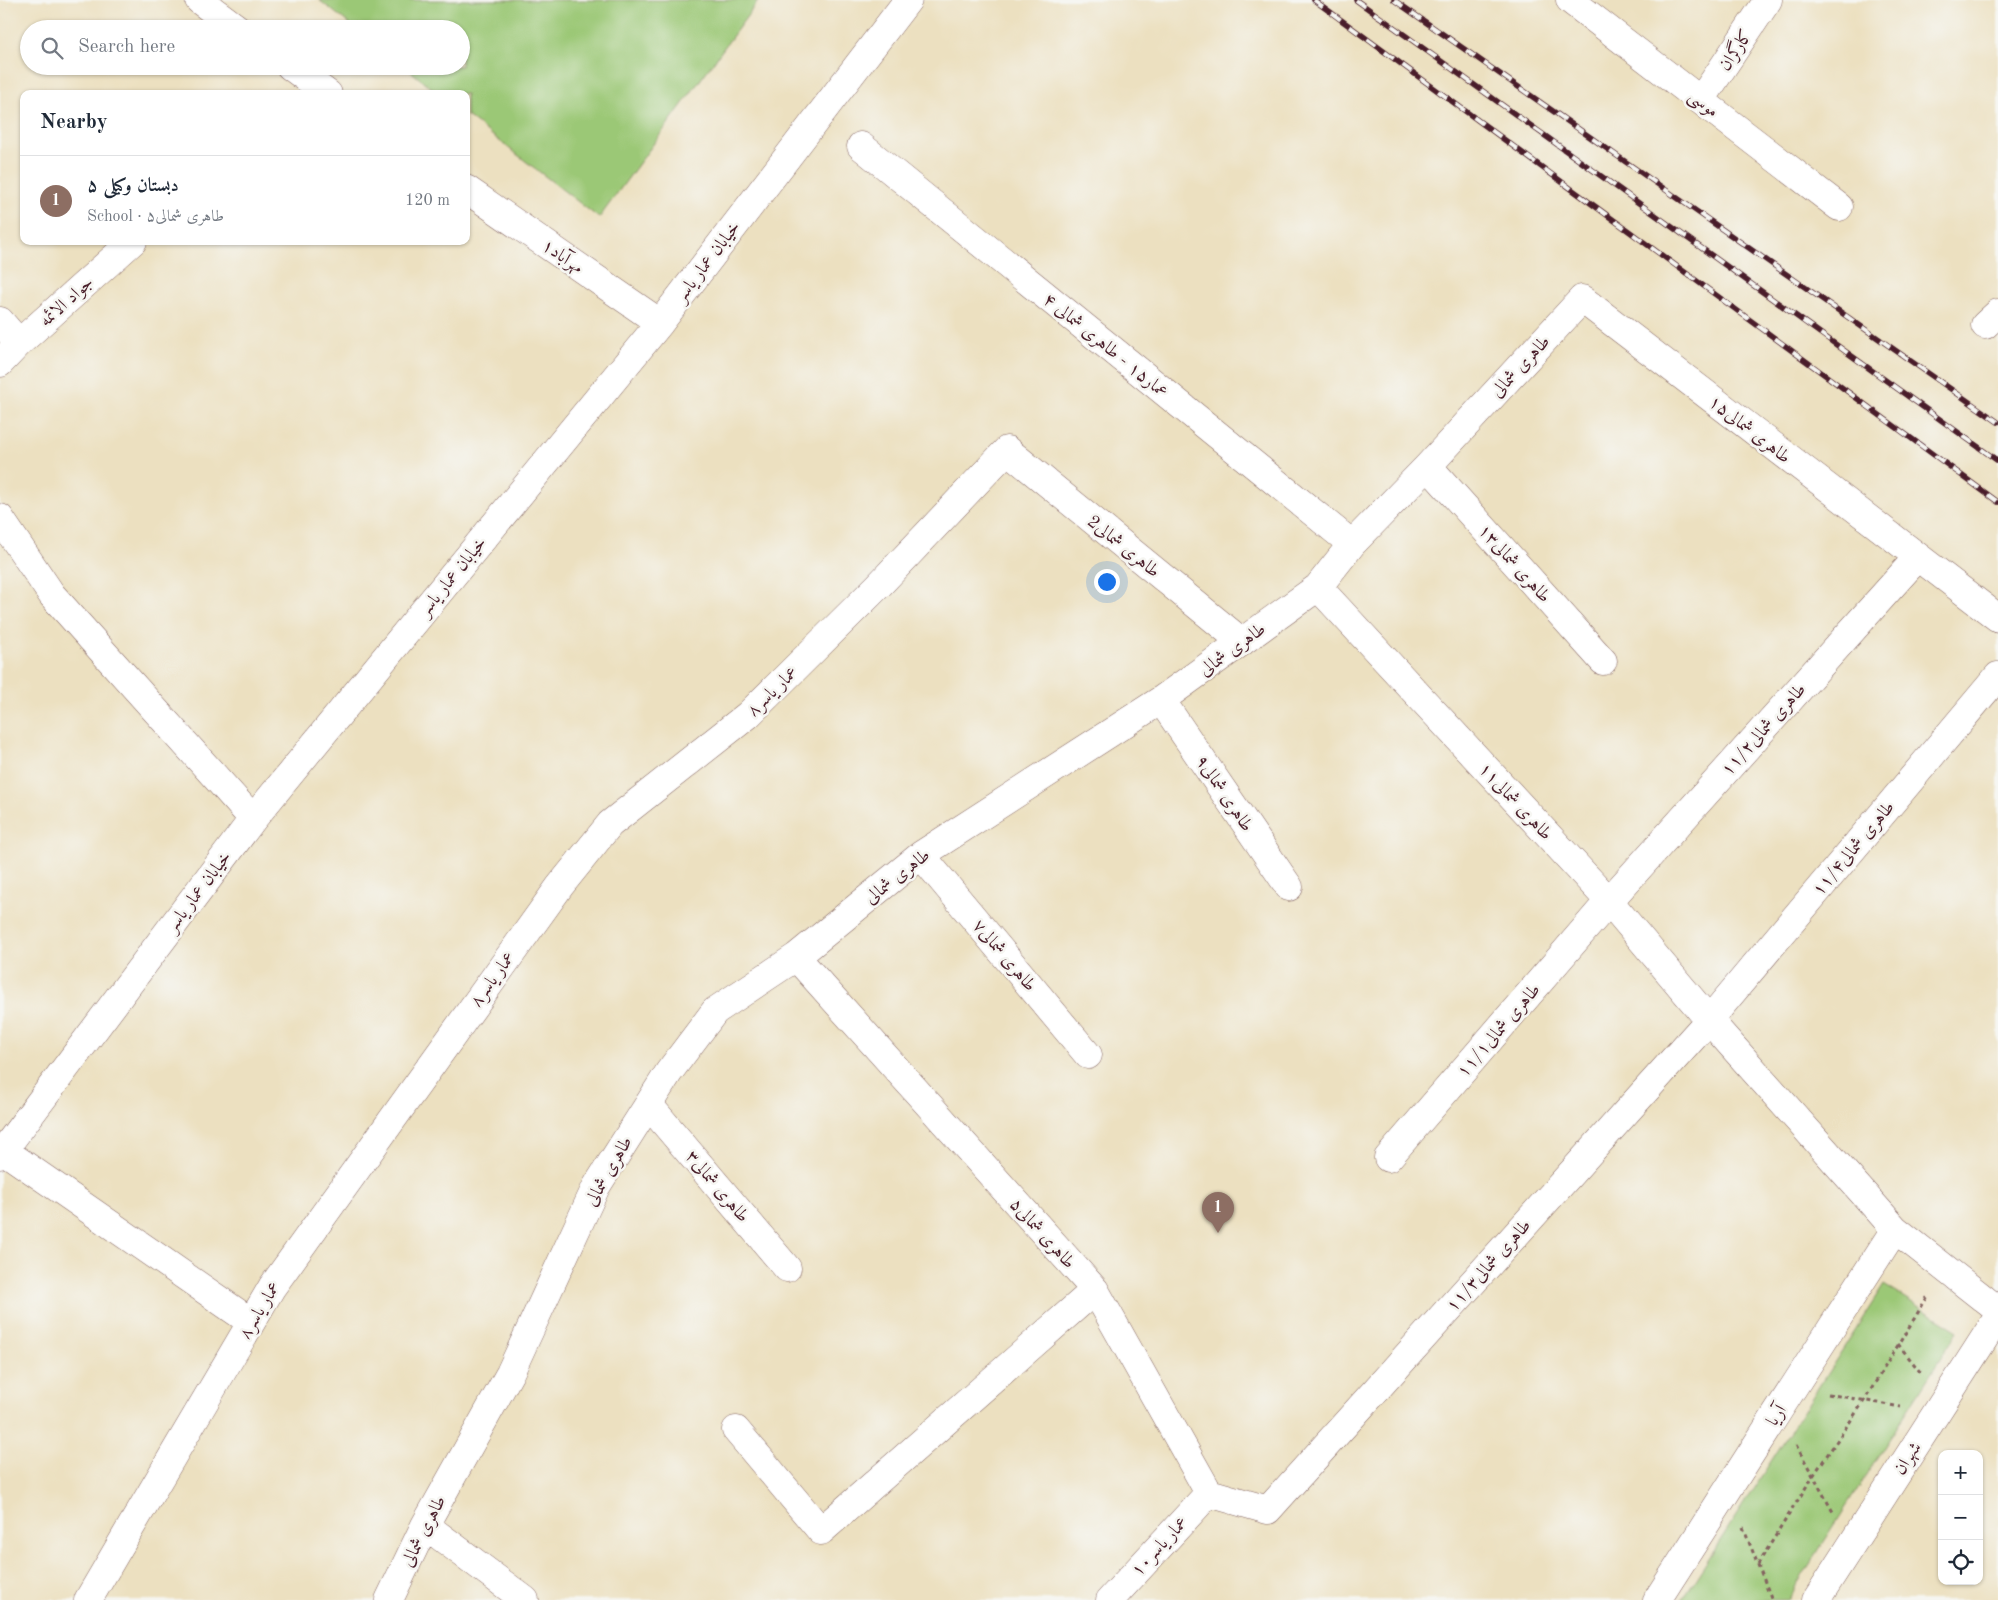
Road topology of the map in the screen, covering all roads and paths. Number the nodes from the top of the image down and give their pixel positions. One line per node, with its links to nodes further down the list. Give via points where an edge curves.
1 (199, 0): 5 (street)
2 (908, 0): 15 (street, خیابان عمار یاسر)
3 (1570, 0): 8 (street, موسی)
4 (1768, 0): 8 (street, کارگران)
5 (226, 20)
6 (299, 75): 7 (street)
7 (314, 90)
8 (1700, 100): 11 (street, موسی)
9 (861, 146): 21 (street, عمار۱۵ - طاهری شمالی ۴)
10 (470, 192): 15 (street, مهرآباد۱)
11 (1839, 207)
12 (129, 245): 16 (street, جواد الائمه)
13 (1582, 299): 19 (street, طاهری شمالی); 22 (street, طاهری شمالی۱۵)
14 (0, 321): 16 (street)
15 (660, 324): 29 (street, خیابان عمار یاسر)
16 (19, 343): 17 (street, جواد الائمه)
17 (0, 363)
18 (1007, 450): 25 (street, طاهری شمالی2); 45 (street, عمار یاسر۸, via 748,715 610,824 548,902 272,1287)
19 (1428, 466): 21 (street, طاهری شمالی); 26 (street, طاهری شمالی۱۳)
20 (0, 518): 29 (street, via 52,594)
21 (1352, 544): 23 (street, طاهری شمالی)
22 (1917, 558): 24 (street, طاهری شمالی۱۵); 32 (street, طاهری شمالی۱۱/۲)
23 (1318, 587): 25 (street, طاهری شمالی); 32 (street, طاهری شمالی۱۱)
24 (1998, 618)
25 (1242, 642): 28 (street, طاهری شمالی)
26 (1603, 661)
27 (1998, 676): 34 (street, طاهری شمالی۱۱/۴)
28 (1161, 700): 30 (street, طاهری شمالی); 31 (street, طاهری شمالی۹)
29 (253, 818): 37 (street, خیابان عمار یاسر)
30 (921, 855): 33 (street, طاهری شمالی); 35 (street, طاهری شمالی۷)
31 (1289, 887)
32 (1609, 901): 34 (street, طاهری شمالی۱۱); 38 (street, طاهری شمالی۱۱/۱)
33 (796, 957): 36 (street, طاهری شمالی, via 714,1011); 42 (street, طاهری شمالی۵)
34 (1709, 1020): 39 (street, طاهری شمالی۱۱); 53 (street, طاهری شمالی۱۱/۳, via 1268,1510)
35 (1088, 1055)
36 (649, 1105): 40 (street, طاهری شمالی۳); 54 (street, طاهری شمالی, via 596,1187 510,1373)
37 (2, 1152): 45 (street)
38 (1388, 1158)
39 (1895, 1229): 41 (street, طاهری شمالی۱۱); 46 (street, آریا)
40 (787, 1268)
41 (1944, 1268): 43 (street, طاهری شمالی۱۱); 47 (path)
42 (1095, 1290): 50 (street, via 821,1531); 53 (street, طاهری شمالی۵)
43 (1998, 1310)
44 (1998, 1317): 49 (street, شهران)
45 (252, 1322): 57 (street, عمار یاسر۸)
46 (1793, 1388): 47 (path); 48 (street, آریا)
47 (1864, 1401): 49 (path); 51 (path)
48 (1778, 1412): 51 (path); 52 (street, آریا)
49 (1936, 1413): 55 (street, شهران)
50 (736, 1430)
51 (1813, 1476): 55 (path); 56 (path)
52 (1728, 1490): 56 (path); 61 (street, آریا)
53 (1209, 1493): 60 (street, عمار یاسر۱۰)
54 (425, 1525): 58 (street, طاهری شمالی); 59 (street)
55 (1851, 1545): 63 (street, شهران)
56 (1758, 1564): 62 (path)
57 (88, 1600)
58 (389, 1600)
59 (525, 1600)
60 (1110, 1600)
61 (1657, 1600)
62 (1772, 1600)
63 (1816, 1600)

